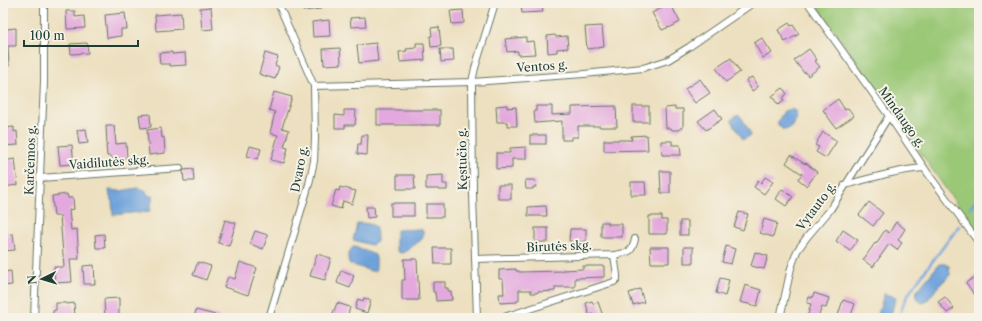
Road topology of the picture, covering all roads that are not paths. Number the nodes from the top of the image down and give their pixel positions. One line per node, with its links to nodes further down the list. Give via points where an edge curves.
1 (44, 3): 11 (street, Karčemos g.)
2 (278, 3): 7 (street, Dvaro g.)
3 (495, 3): 6 (street, Kęstučio g.)
4 (753, 3): 6 (street, Ventos g., via 689,48 668,60 643,68)
5 (808, 3): 8 (street, Mindaugo g.)
6 (472, 82): 7 (street, Ventos g.); 16 (street, Kęstučio g.)
7 (314, 86): 18 (street, Dvaro g., via 314,161)
8 (889, 116): 10 (street, Mindaugo g.); 12 (street, Vytauto g.)
9 (180, 168): 11 (street, Vaidilutės skg.)
10 (924, 168): 12 (street, via 888,173); 14 (street, Mindaugo g.)
11 (40, 178): 17 (street, Karčemos g.)
12 (846, 185): 21 (street, Vytauto g., via 830,210 797,251)
13 (635, 239): 15 (street, Birutės skg., via 633,248 628,252)
14 (979, 243)
15 (614, 255): 16 (street, Birutės skg.); 20 (street, via 617,279 614,282)
16 (475, 259): 19 (street, Kęstučio g.)
17 (34, 318)
18 (268, 318)
19 (477, 318)
20 (501, 318)
21 (780, 318)

